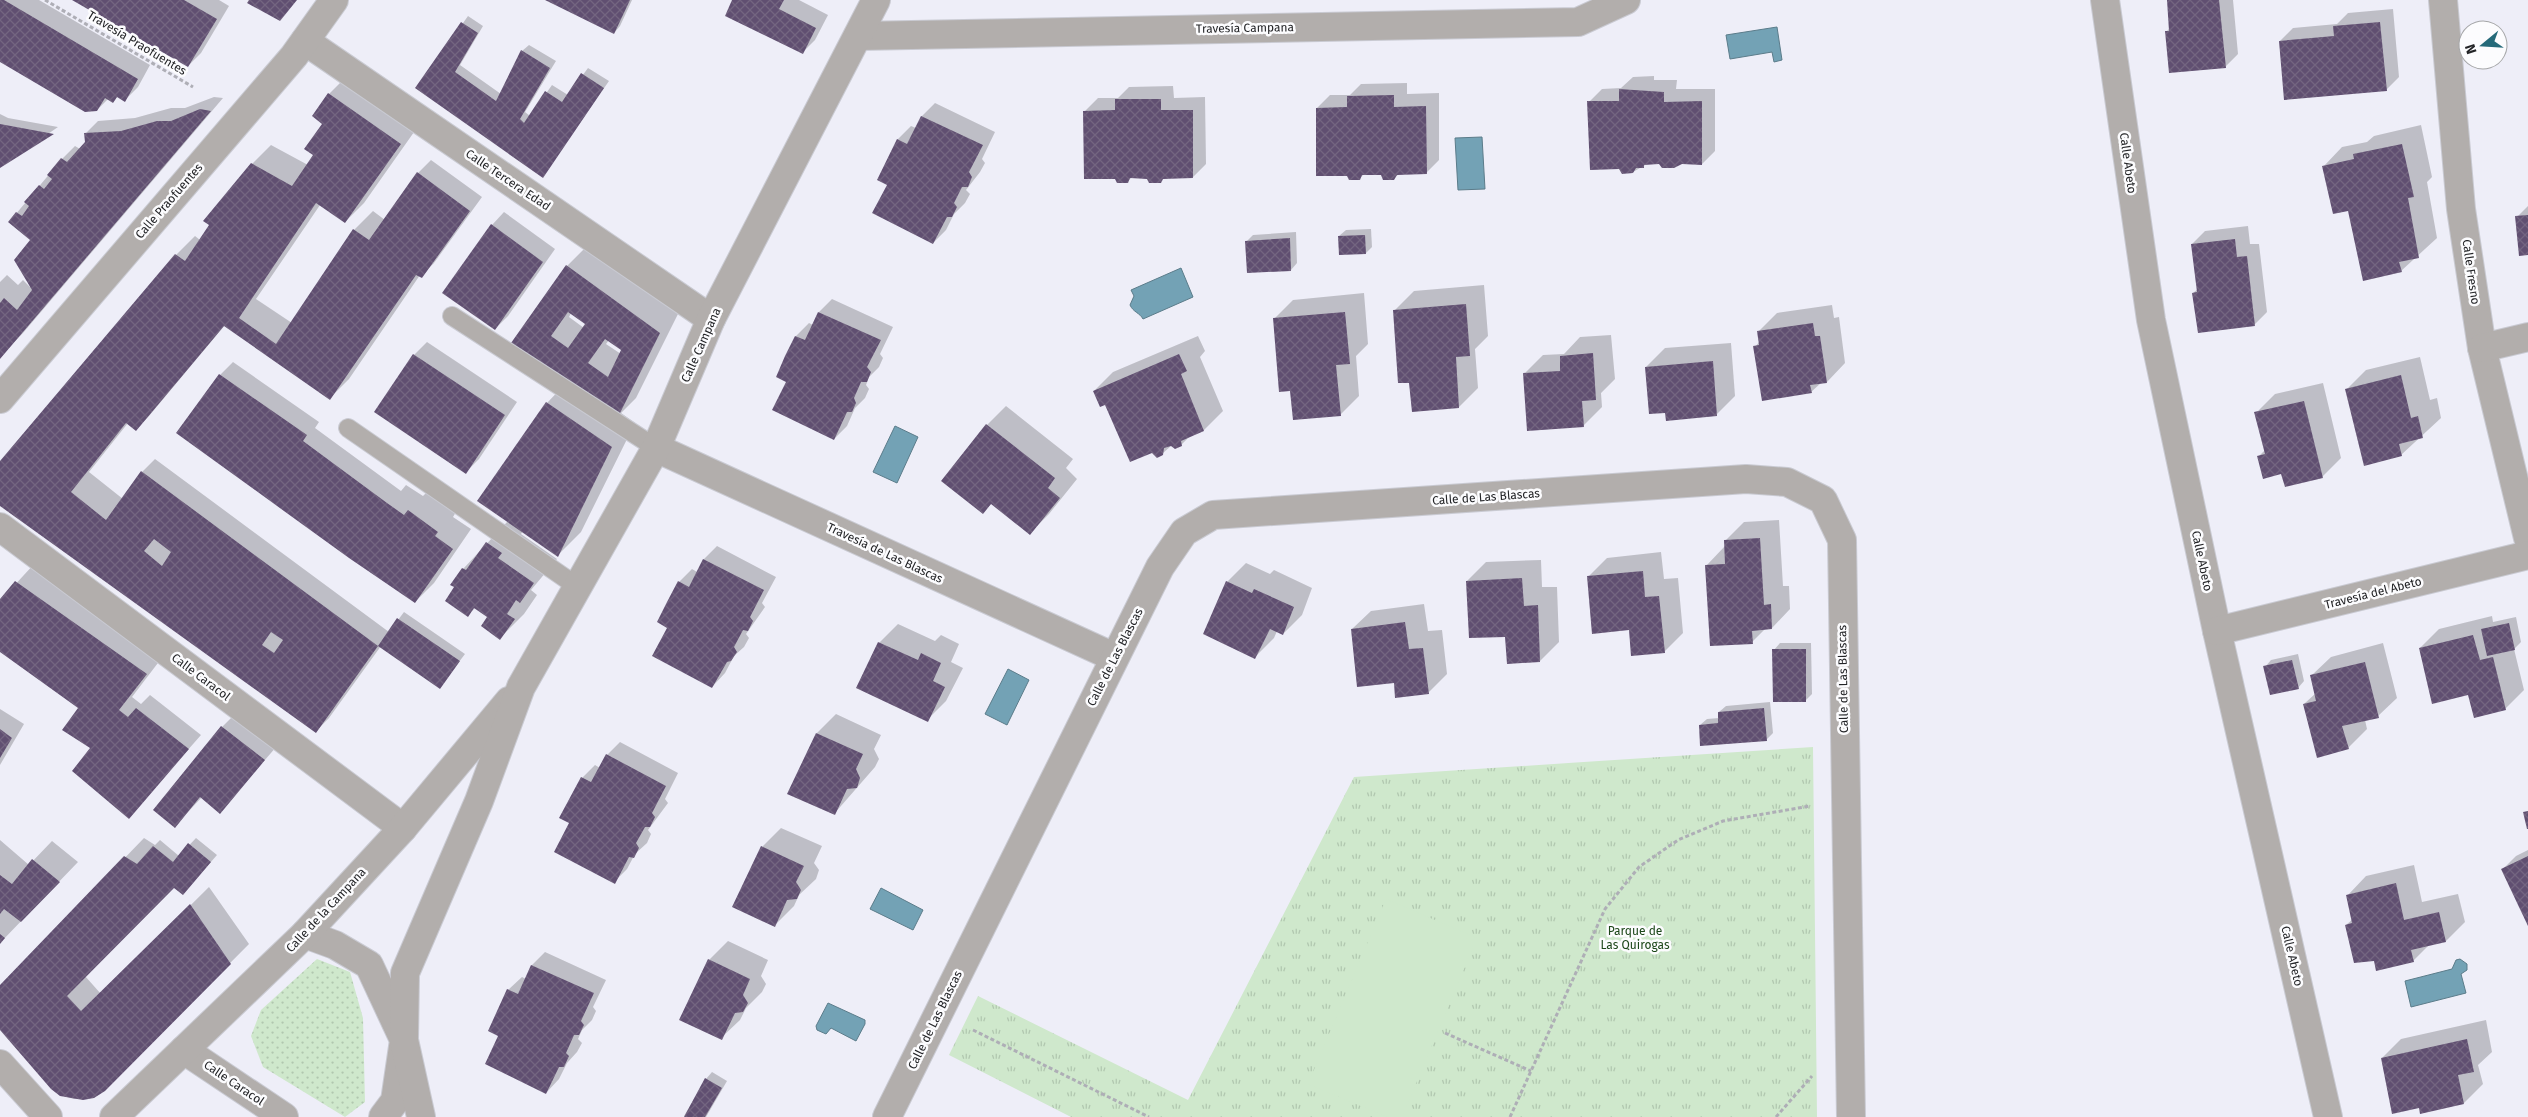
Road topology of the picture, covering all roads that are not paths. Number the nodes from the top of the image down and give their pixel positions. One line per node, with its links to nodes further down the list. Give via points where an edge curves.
1 (334, 0): 7 (street, Calle Praofuentes)
2 (876, 0): 6 (street, Calle Campana)
3 (1626, 0): 6 (street, Travesía Campana, via 1578,22)
4 (2105, 0): 19 (street, Calle Abeto, via 2151,320)
5 (2443, 0): 11 (street, Calle Fresno, via 2462,209)
6 (858, 36): 9 (street, Calle Campana)
7 (305, 42): 9 (street, Calle Tercera Edad); 12 (street, Calle Praofuentes)
8 (452, 316): 14 (lane)
9 (710, 320): 14 (street, Calle Campana)
10 (2528, 337): 11 (street)
11 (2482, 348): 16 (street, Calle Fresno)
12 (0, 399)
13 (348, 428): 18 (lane)
14 (656, 448): 18 (street, Calle Campana); 20 (street, Travesía de Las Blascas)
15 (0, 527): 22 (street, Calle Caracol)
16 (2528, 538)
17 (2528, 555): 19 (street, Travesía del Abeto)
18 (578, 587): 21 (street, Calle Campana)
19 (2217, 631): 34 (street, Calle Abeto)
20 (1114, 658): 32 (street, Calle de Las Blascas); 33 (street, Calle de Las Blascas, via 1174,546 1184,532 1213,515 1746,479 1787,482 1823,500 1842,540)
21 (521, 687): 22 (street, Calle de la Campana); 24 (street, via 479,801 405,973)
22 (402, 828): 23 (street, Calle de la Campana)
23 (305, 934): 24 (street, via 335,945 369,966); 25 (street, Calle de la Campana)
24 (404, 1040): 30 (street, via 395,1101); 31 (street)
25 (184, 1050): 28 (street, Calle de la Campana); 29 (street, Calle Caracol)
26 (0, 1064): 27 (street)
27 (48, 1117)
28 (114, 1117)
29 (284, 1117)
30 (383, 1117)
31 (421, 1117)
32 (887, 1117)
33 (1851, 1117)
34 (2328, 1117)

